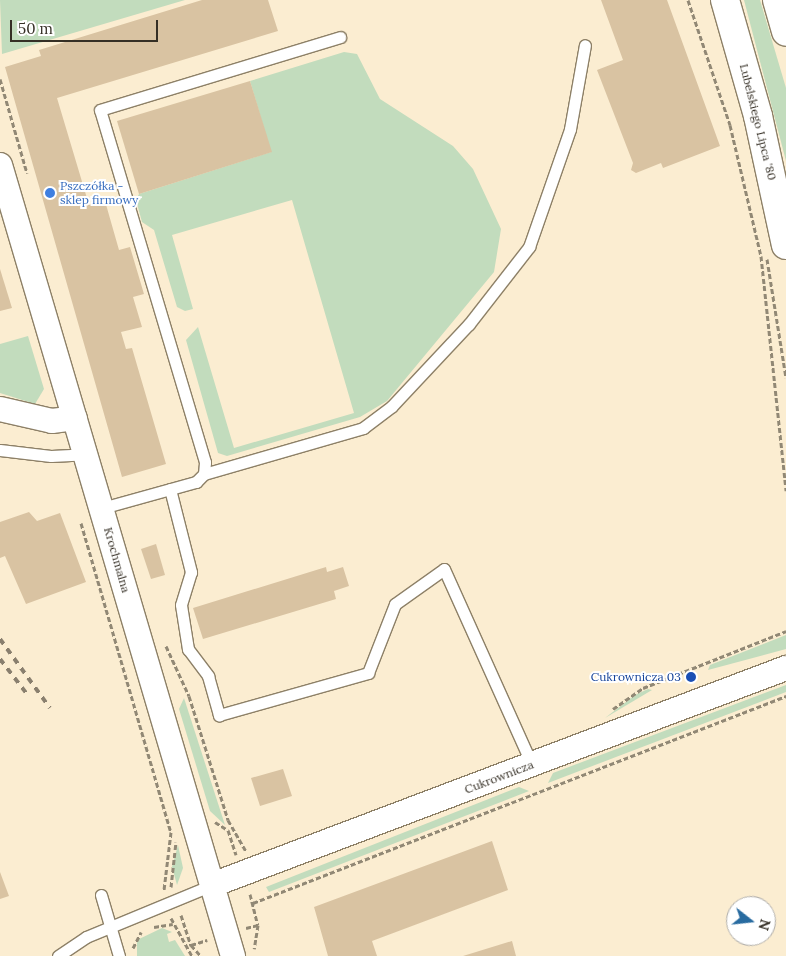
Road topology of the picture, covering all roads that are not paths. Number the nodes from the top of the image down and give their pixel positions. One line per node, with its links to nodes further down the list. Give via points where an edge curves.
1 (724, 0): 7 (main road, Lubelskiego Lipca '80, via 758,116)
2 (777, 0): 3 (main road)
3 (786, 32)
4 (340, 37): 12 (lane, via 100,110 205,462)
5 (585, 45): 12 (lane, via 570,129 530,247 469,324 392,406 363,428)
6 (0, 165): 9 (street, Krochmalna)
7 (786, 245)
8 (0, 409): 9 (street, via 52,421)
9 (75, 418): 11 (street, Krochmalna)
10 (0, 450): 11 (lane, via 52,456)
11 (86, 454): 14 (street, Krochmalna)
12 (204, 474): 13 (lane, via 196,482)
13 (170, 490): 14 (lane); 16 (lane, via 191,572 181,605 188,649 208,676 219,715 368,673 395,604 444,569)
14 (102, 508): 17 (street, Krochmalna)
15 (786, 668): 16 (street, Cukrownicza)
16 (532, 765): 17 (street, Cukrownicza)
17 (212, 885): 19 (lane); 22 (street, Krochmalna)
18 (101, 895): 19 (lane)
19 (110, 927): 20 (lane); 21 (lane)
20 (58, 956)
21 (119, 956)
22 (233, 956)

